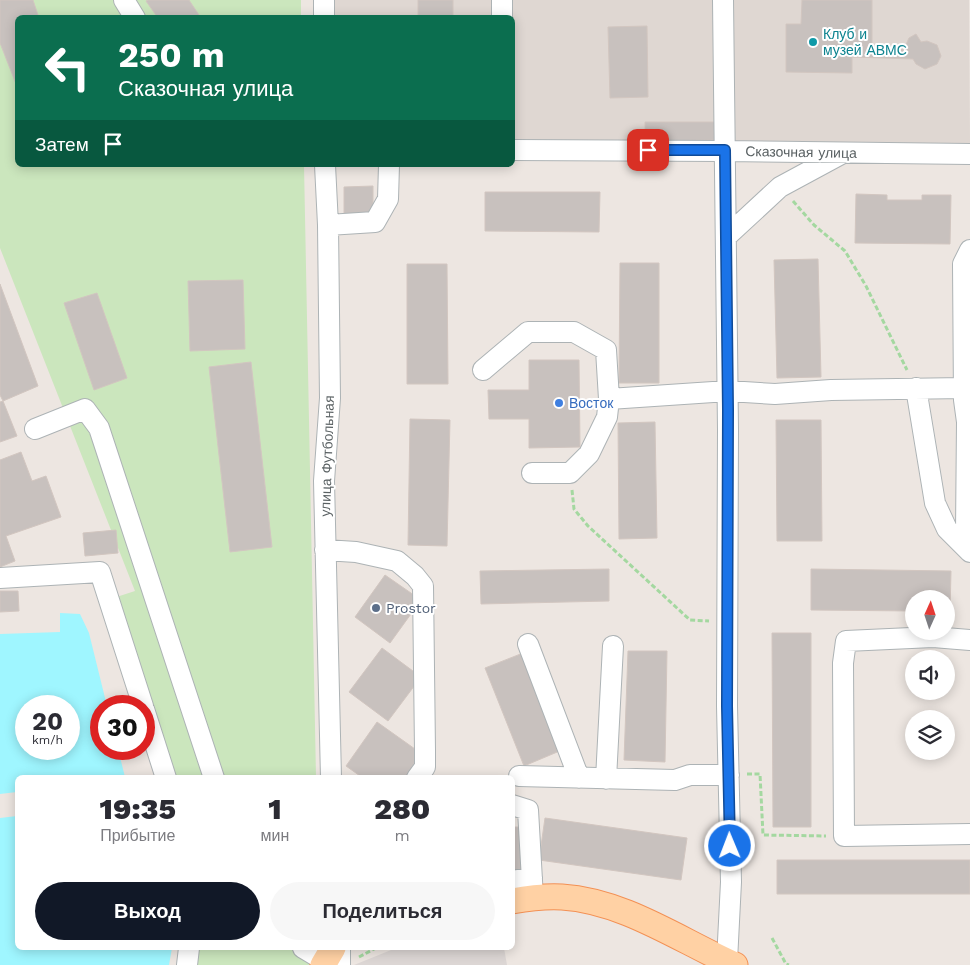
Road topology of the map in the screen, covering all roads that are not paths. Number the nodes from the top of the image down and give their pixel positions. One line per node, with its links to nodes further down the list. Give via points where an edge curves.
1 (124, 0): 5 (street)
2 (324, 0): 6 (street)
3 (502, 0): 7 (street)
4 (723, 0): 9 (street)
5 (133, 15)
6 (324, 15)
7 (502, 15)
8 (515, 150): 9 (street, Сказочная улица)
9 (725, 150): 10 (street, Сказочная улица); 15 (street)
10 (844, 152): 11 (street, Сказочная улица); 15 (street, via 780,187)
11 (970, 154)
12 (325, 167): 14 (street, улица Футбольная)
13 (389, 167): 14 (street, via 388,200 375,222)
14 (328, 225): 25 (street, улица Футбольная, via 330,398 324,481)
15 (726, 237): 20 (street)
16 (970, 250): 19 (street, via 963,264)
17 (483, 370): 21 (street, via 528,332 574,332 606,350)
18 (916, 388): 19 (street); 20 (street, via 774,394); 26 (street, via 935,503 947,529)
19 (964, 388): 24 (street, via 967,422 966,532)
20 (728, 391): 21 (street); 37 (street)
21 (609, 399): 23 (street, via 606,417 589,454 570,473)
22 (35, 429): 34 (street, via 85,409 100,428)
23 (532, 473)
24 (970, 548)
25 (326, 550): 35 (street, улица Футбольная); 36 (street, via 356,552 396,561 423,586 426,751 425,766)
26 (970, 552)
27 (0, 578): 31 (street, via 100,572)
28 (970, 640): 42 (street, via 933,637 846,641 843,663 844,836)
29 (528, 644): 39 (street)
30 (612, 646): 40 (street)
31 (139, 695)
32 (155, 745): 33 (street)
33 (165, 775)
34 (213, 775)
35 (331, 775)
36 (419, 775)
37 (729, 775): 40 (street, via 690,774 675,780); 47 (street)
38 (519, 776): 39 (street)
39 (579, 778): 40 (street)
40 (606, 780)
41 (515, 806): 43 (street, via 528,810)
42 (970, 834)
43 (522, 889): 47 (main road, via 618,909)
44 (189, 950): 48 (street)
45 (309, 950): 46 (street)
46 (332, 957)
47 (731, 963)
48 (187, 965)

